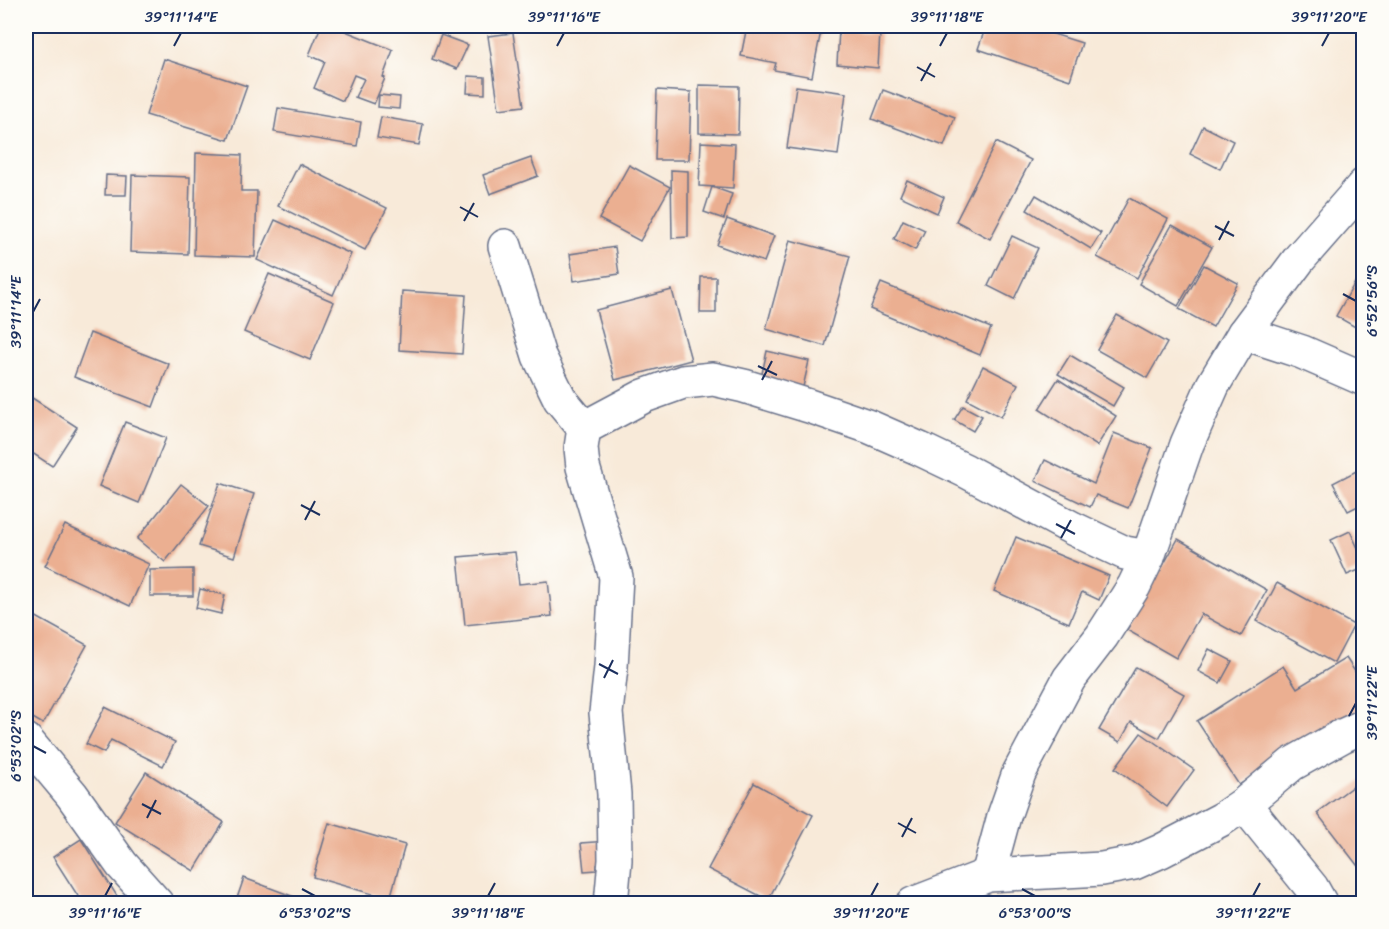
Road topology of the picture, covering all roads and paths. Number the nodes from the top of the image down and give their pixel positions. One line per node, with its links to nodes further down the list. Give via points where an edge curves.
1 (1364, 185): 3 (street, via 1300,258)
2 (505, 246): 5 (street, via 539,356 560,399)
3 (1244, 333): 4 (street, via 1302,352); 6 (street, via 1213,385 1187,444)
4 (1364, 379)
5 (584, 428): 6 (street, via 644,396 683,382 723,381 870,427 1125,553); 12 (street, via 583,467 616,578 606,713 614,794 615,860)
6 (1148, 557): 10 (street, via 1134,586 1069,679 1019,773)
7 (1364, 726): 9 (street, via 1292,764)
8 (26, 740): 11 (street, via 122,865)
9 (1244, 804): 10 (street, via 1161,852 1134,862 1102,869); 14 (street)
10 (988, 875): 13 (street)
11 (157, 903)
12 (610, 903)
13 (913, 903)
14 (1321, 903)

